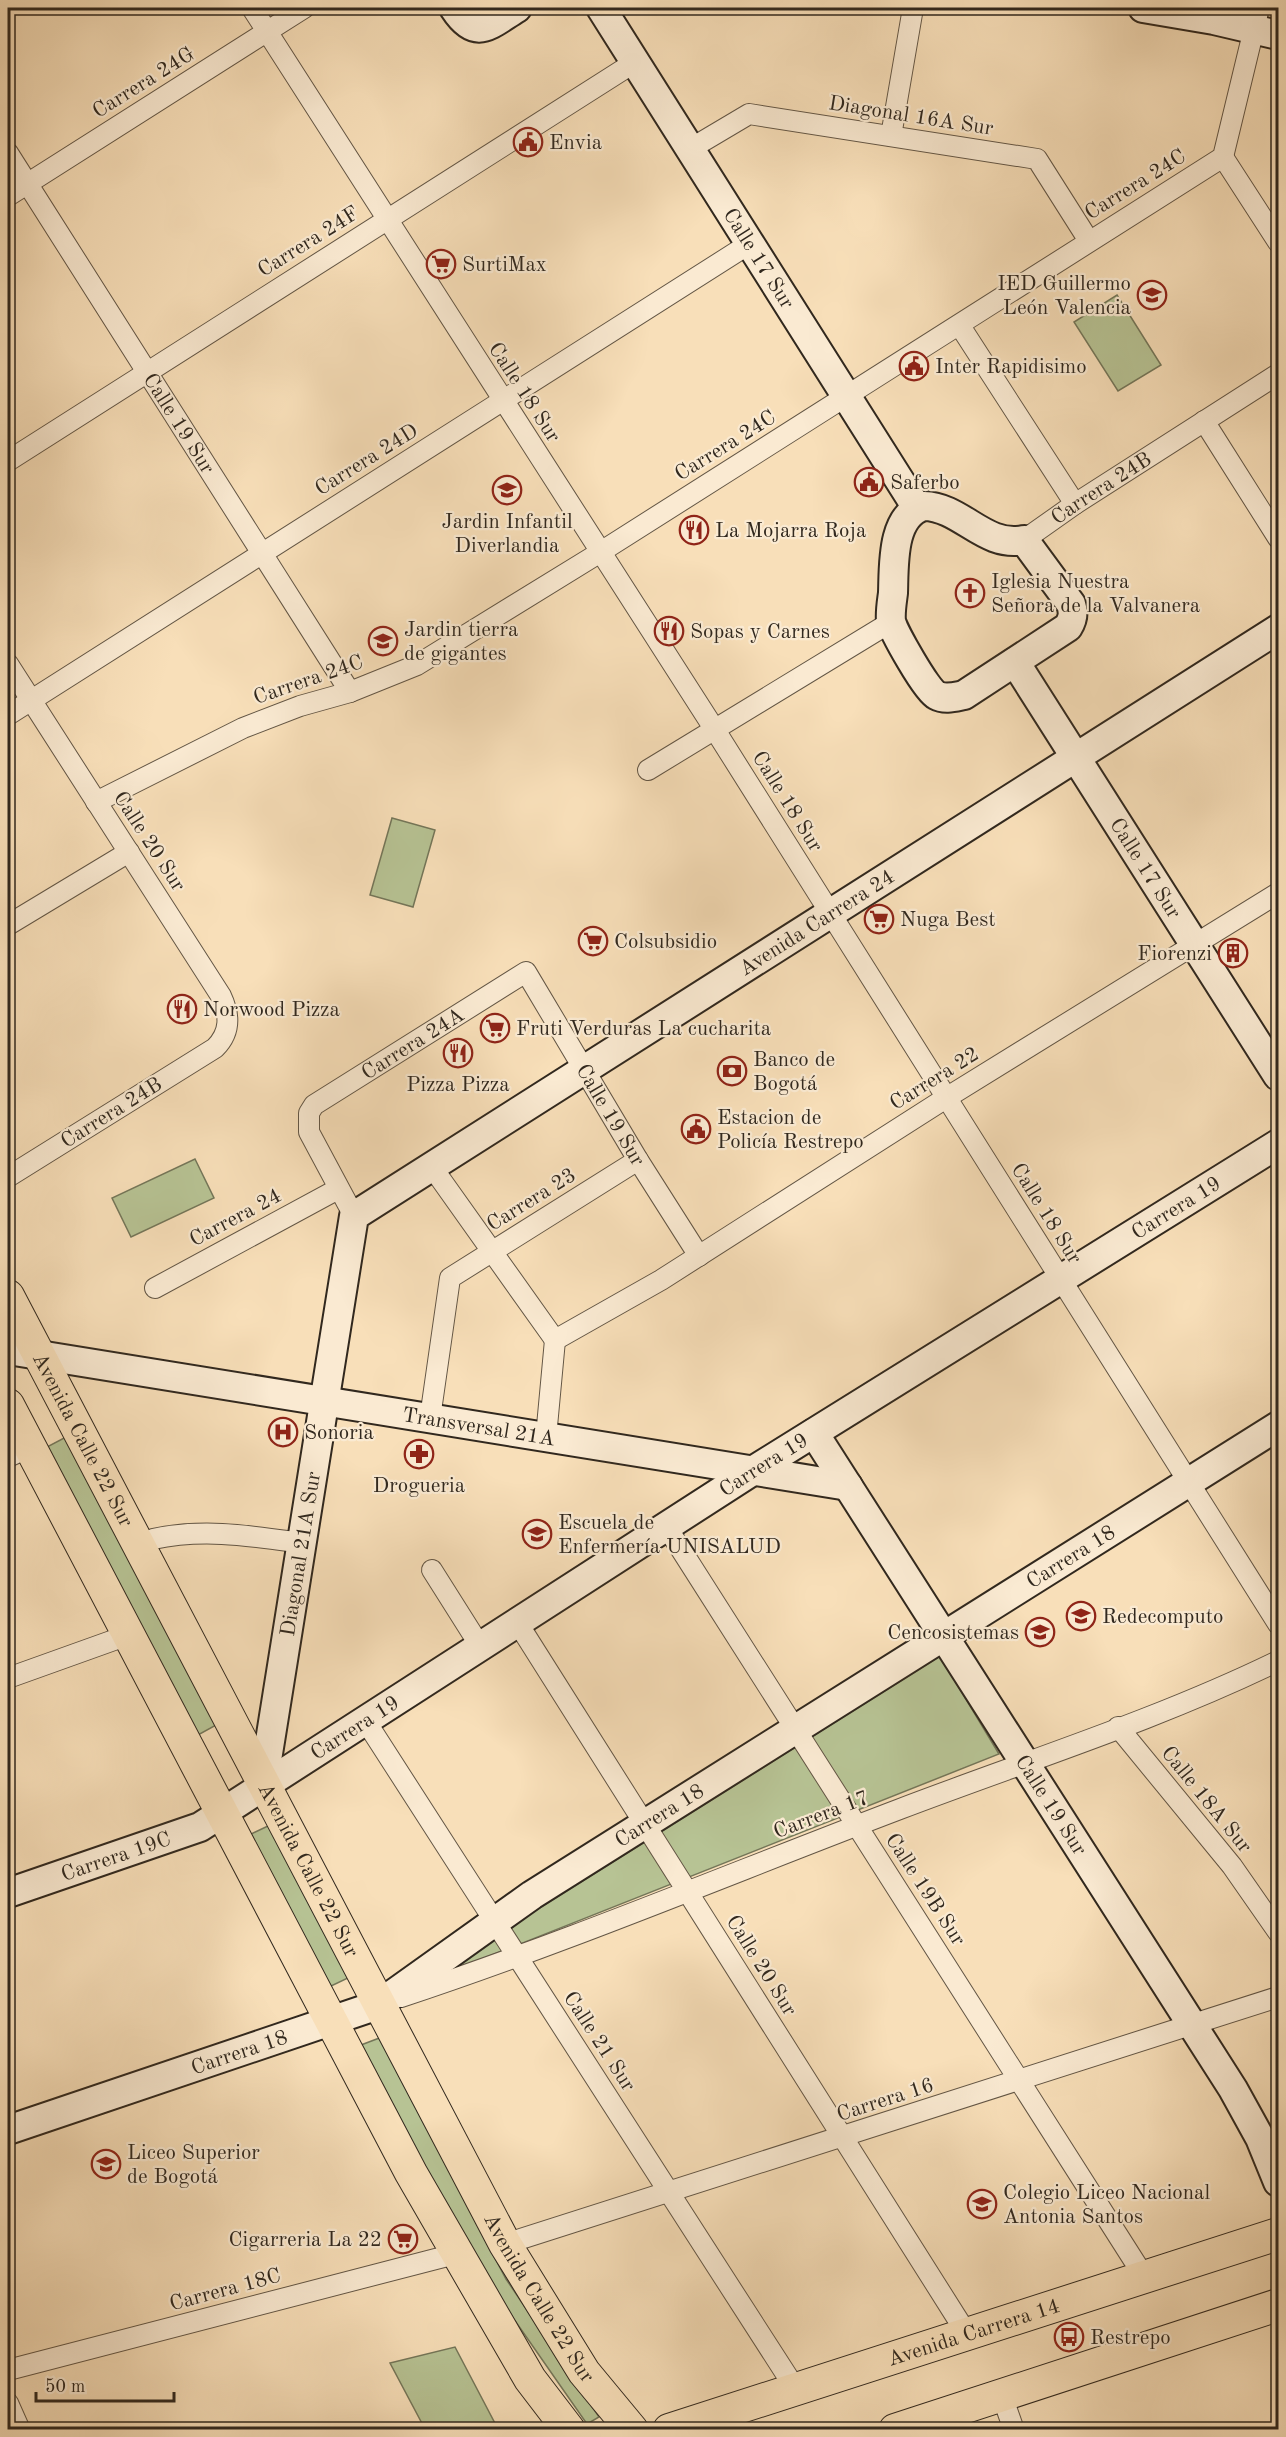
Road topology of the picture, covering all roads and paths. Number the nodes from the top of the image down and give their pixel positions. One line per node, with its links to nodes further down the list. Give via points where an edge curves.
1 (252, 8): 9 (street, Calle 18 Sur)
2 (304, 8): 9 (street, Carrera 24G)
3 (454, 8): 4 (main road, via 466,25 475,28 482,28)
4 (517, 8)
5 (601, 8): 10 (main road, Calle 17 Sur)
6 (913, 8): 11 (street)
7 (1143, 8): 8 (main road)
8 (1264, 24): 14 (street)
9 (266, 31): 15 (street, Carrera 24G); 17 (street, Calle 18 Sur)
10 (635, 62): 12 (main road, Calle 17 Sur); 17 (street, Carrera 24F)
11 (891, 136): 12 (street, Diagonal 16A Sur, via 749,114); 18 (street, Diagonal 16A Sur, via 1037,159)
12 (690, 149): 20 (main road, Calle 17 Sur)
13 (8, 153): 15 (street, Calle 19 Sur)
14 (1223, 157): 18 (street, Carrera 24C); 19 (street)
15 (27, 184): 16 (street, Carrera 24G); 22 (street, Calle 19 Sur)
16 (8, 196)
17 (386, 220): 22 (street, Carrera 24F); 25 (street, Calle 18 Sur)
18 (1089, 241): 21 (street, Carrera 24C)
19 (1278, 242)
20 (749, 244): 24 (main road, Calle 17 Sur); 25 (street, Carrera 24D)
21 (960, 326): 24 (street, Carrera 24C); 28 (street)
22 (147, 372): 27 (street, Carrera 24F); 32 (street, Calle 19 Sur)
23 (1278, 374): 26 (street, Carrera 24B)
24 (846, 397): 29 (main road, Calle 17 Sur); 33 (street, Carrera 24C)
25 (503, 401): 32 (street, Carrera 24D); 33 (street, Calle 18 Sur)
26 (1204, 421): 28 (street, Carrera 24B); 30 (street)
27 (8, 461)
28 (1075, 504): 31 (street, Carrera 24B)
29 (917, 508): 31 (main road, via 943,509 998,540); 34 (main road, via 907,518 897,541)
30 (1278, 538)
31 (1024, 540): 36 (main road, via 1071,604 1072,619 1058,634)
32 (262, 553): 38 (street, Calle 19 Sur); 39 (street, Carrera 24D)
33 (599, 553): 38 (street, Carrera 24C, via 417,665); 41 (street, Calle 18 Sur)
34 (891, 622): 36 (main road, via 927,687 944,698 963,695); 41 (street)
35 (1278, 629): 42 (main road, Avenida Carrera 24)
36 (1015, 662): 42 (main road, Calle 17 Sur)
37 (8, 664): 39 (street, Calle 20 Sur)
38 (350, 692): 44 (street, Carrera 24C, via 243,728)
39 (31, 700): 40 (street, Carrera 24D); 44 (street, Calle 20 Sur)
40 (8, 715)
41 (715, 730): 43 (street); 47 (street, Calle 18 Sur)
42 (1076, 760): 47 (main road, Avenida Carrera 24); 49 (main road, Calle 17 Sur)
43 (648, 770)
44 (96, 802): 45 (street, Calle 20 Sur)
45 (129, 852): 48 (street); 51 (street, Calle 20 Sur, via 226,1006 228,1026)
46 (1278, 893): 49 (street, Carrera 22)
47 (831, 915): 52 (main road, Avenida Carrera 24); 54 (street, Calle 18 Sur)
48 (8, 925)
49 (1194, 945): 53 (main road, Calle 17 Sur); 54 (street, Carrera 22)
50 (526, 972): 52 (street, Calle 19 Sur); 59 (street, Carrera 24A, via 322,1098 309,1113 309,1132)
51 (215, 1048): 58 (street, Carrera 24B)
52 (585, 1071): 56 (street, Calle 19 Sur); 57 (main road, Avenida Carrera 24)
53 (1278, 1076)
54 (946, 1098): 62 (street, Carrera 22); 63 (street, Calle 18 Sur)
55 (1278, 1144): 63 (main road, Carrera 19)
56 (638, 1160): 61 (street, Carrera 23); 62 (street, Calle 19 Sur)
57 (432, 1167): 60 (main road, Avenida Carrera 24); 61 (street)
58 (8, 1177)
59 (338, 1189): 60 (street); 64 (street, Carrera 24)
60 (354, 1216): 69 (main road, Diagonal 21A Sur)
61 (492, 1252): 66 (street); 71 (street, Carrera 23, via 450,1278)
62 (699, 1256): 66 (street, Carrera 22)
63 (1060, 1279): 73 (main road, Carrera 19); 77 (street, Calle 18 Sur)
64 (155, 1288)
65 (8, 1296): 68 (main road, Avenida Calle 22 Sur)
66 (555, 1340): 74 (street)
67 (8, 1350): 68 (main road)
68 (38, 1355): 69 (main road, Transversal 21A); 94 (main road, Avenida Calle 22 Sur)
69 (324, 1401): 71 (main road, Transversal 21A); 81 (main road, Diagonal 21A Sur)
70 (8, 1405): 75 (main road)
71 (430, 1418): 74 (main road, Transversal 21A)
72 (1278, 1426): 77 (main road, Carrera 18)
73 (814, 1433): 76 (main road, Carrera 19); 78 (main road, Calle 19 Sur)
74 (546, 1437): 76 (main road, Transversal 21A)
75 (19, 1452): 85 (main road)
76 (754, 1470): 78 (main road, Transversal 21A); 79 (main road, Carrera 19)
77 (1188, 1482): 84 (street, Calle 18 Sur); 86 (main road, Carrera 18)
78 (848, 1486): 86 (main road, Calle 19 Sur)
79 (666, 1526): 83 (main road, Carrera 19); 92 (street, Calle 19B Sur)
80 (153, 1539): 81 (street, via 204,1532)
81 (302, 1543): 94 (main road, Diagonal 21A Sur)
82 (432, 1570): 87 (street)
83 (517, 1622): 87 (main road, Carrera 19); 96 (street, Calle 20 Sur)
84 (1278, 1624)
85 (128, 1635): 89 (street); 95 (main road)
86 (943, 1635): 92 (main road, Carrera 18); 93 (main road, Calle 19 Sur)
87 (480, 1646): 90 (main road, Carrera 19)
88 (1278, 1661): 91 (street, Carrera 17)
89 (8, 1678)
90 (365, 1719): 94 (main road, Carrera 19); 100 (street, Calle 21 Sur)
91 (1118, 1727): 93 (street, Carrera 17); 101 (street, Calle 18A Sur, via 1232,1866)
92 (795, 1728): 96 (main road, Carrera 18); 97 (street, Calle 19B Sur)
93 (1024, 1761): 97 (street, Carrera 17); 106 (main road, Calle 19 Sur)
94 (263, 1785): 95 (main road, Carrera 19); 104 (main road, Avenida Calle 22 Sur)
95 (221, 1812): 99 (main road, Carrera 19C, via 179,1836); 105 (main road)
96 (644, 1823): 98 (street, Calle 20 Sur); 100 (main road, Carrera 18)
97 (857, 1825): 98 (street, Carrera 17); 107 (street, Calle 19B Sur)
98 (687, 1892): 102 (street, Carrera 17); 109 (street, Calle 20 Sur)
99 (8, 1893)
100 (495, 1922): 102 (street, Calle 21 Sur); 104 (main road, Carrera 18)
101 (1278, 1932)
102 (518, 1958): 104 (street, Carrera 17); 111 (street, Calle 21 Sur)
103 (1278, 1997): 106 (street, Carrera 16)
104 (378, 2005): 105 (main road, Carrera 18); 113 (main road, Avenida Calle 22 Sur)
105 (330, 2021): 108 (main road, Carrera 18); 114 (main road)
106 (1191, 2024): 107 (street, Carrera 16); 110 (main road, Calle 19 Sur, via 1250,2119)
107 (1020, 2082): 109 (street, Carrera 16); 115 (street, Calle 19B Sur)
108 (8, 2130)
109 (843, 2138): 111 (street, Carrera 16); 117 (street, Calle 20 Sur)
110 (1278, 2182)
111 (669, 2192): 113 (street, Carrera 16); 120 (street, Calle 21 Sur)
112 (1278, 2234): 115 (main road, Avenida Carrera 14)
113 (505, 2244): 126 (main road, Avenida Calle 22 Sur, via 584,2372)
114 (455, 2254): 118 (street, Carrera 18C); 119 (main road)
115 (1145, 2278): 117 (main road, Avenida Carrera 14)
116 (1278, 2305): 121 (main road)
117 (967, 2334): 120 (main road, Avenida Carrera 14)
118 (8, 2370)
119 (530, 2379): 124 (main road); 125 (main road)
120 (795, 2388): 127 (main road, Avenida Carrera 14)
121 (1002, 2396): 128 (main road); 129 (street)
122 (8, 2403): 123 (street)
123 (20, 2430)
124 (541, 2430)
125 (569, 2430)
126 (632, 2430)
127 (669, 2430)
128 (895, 2430)
129 (1014, 2430)

